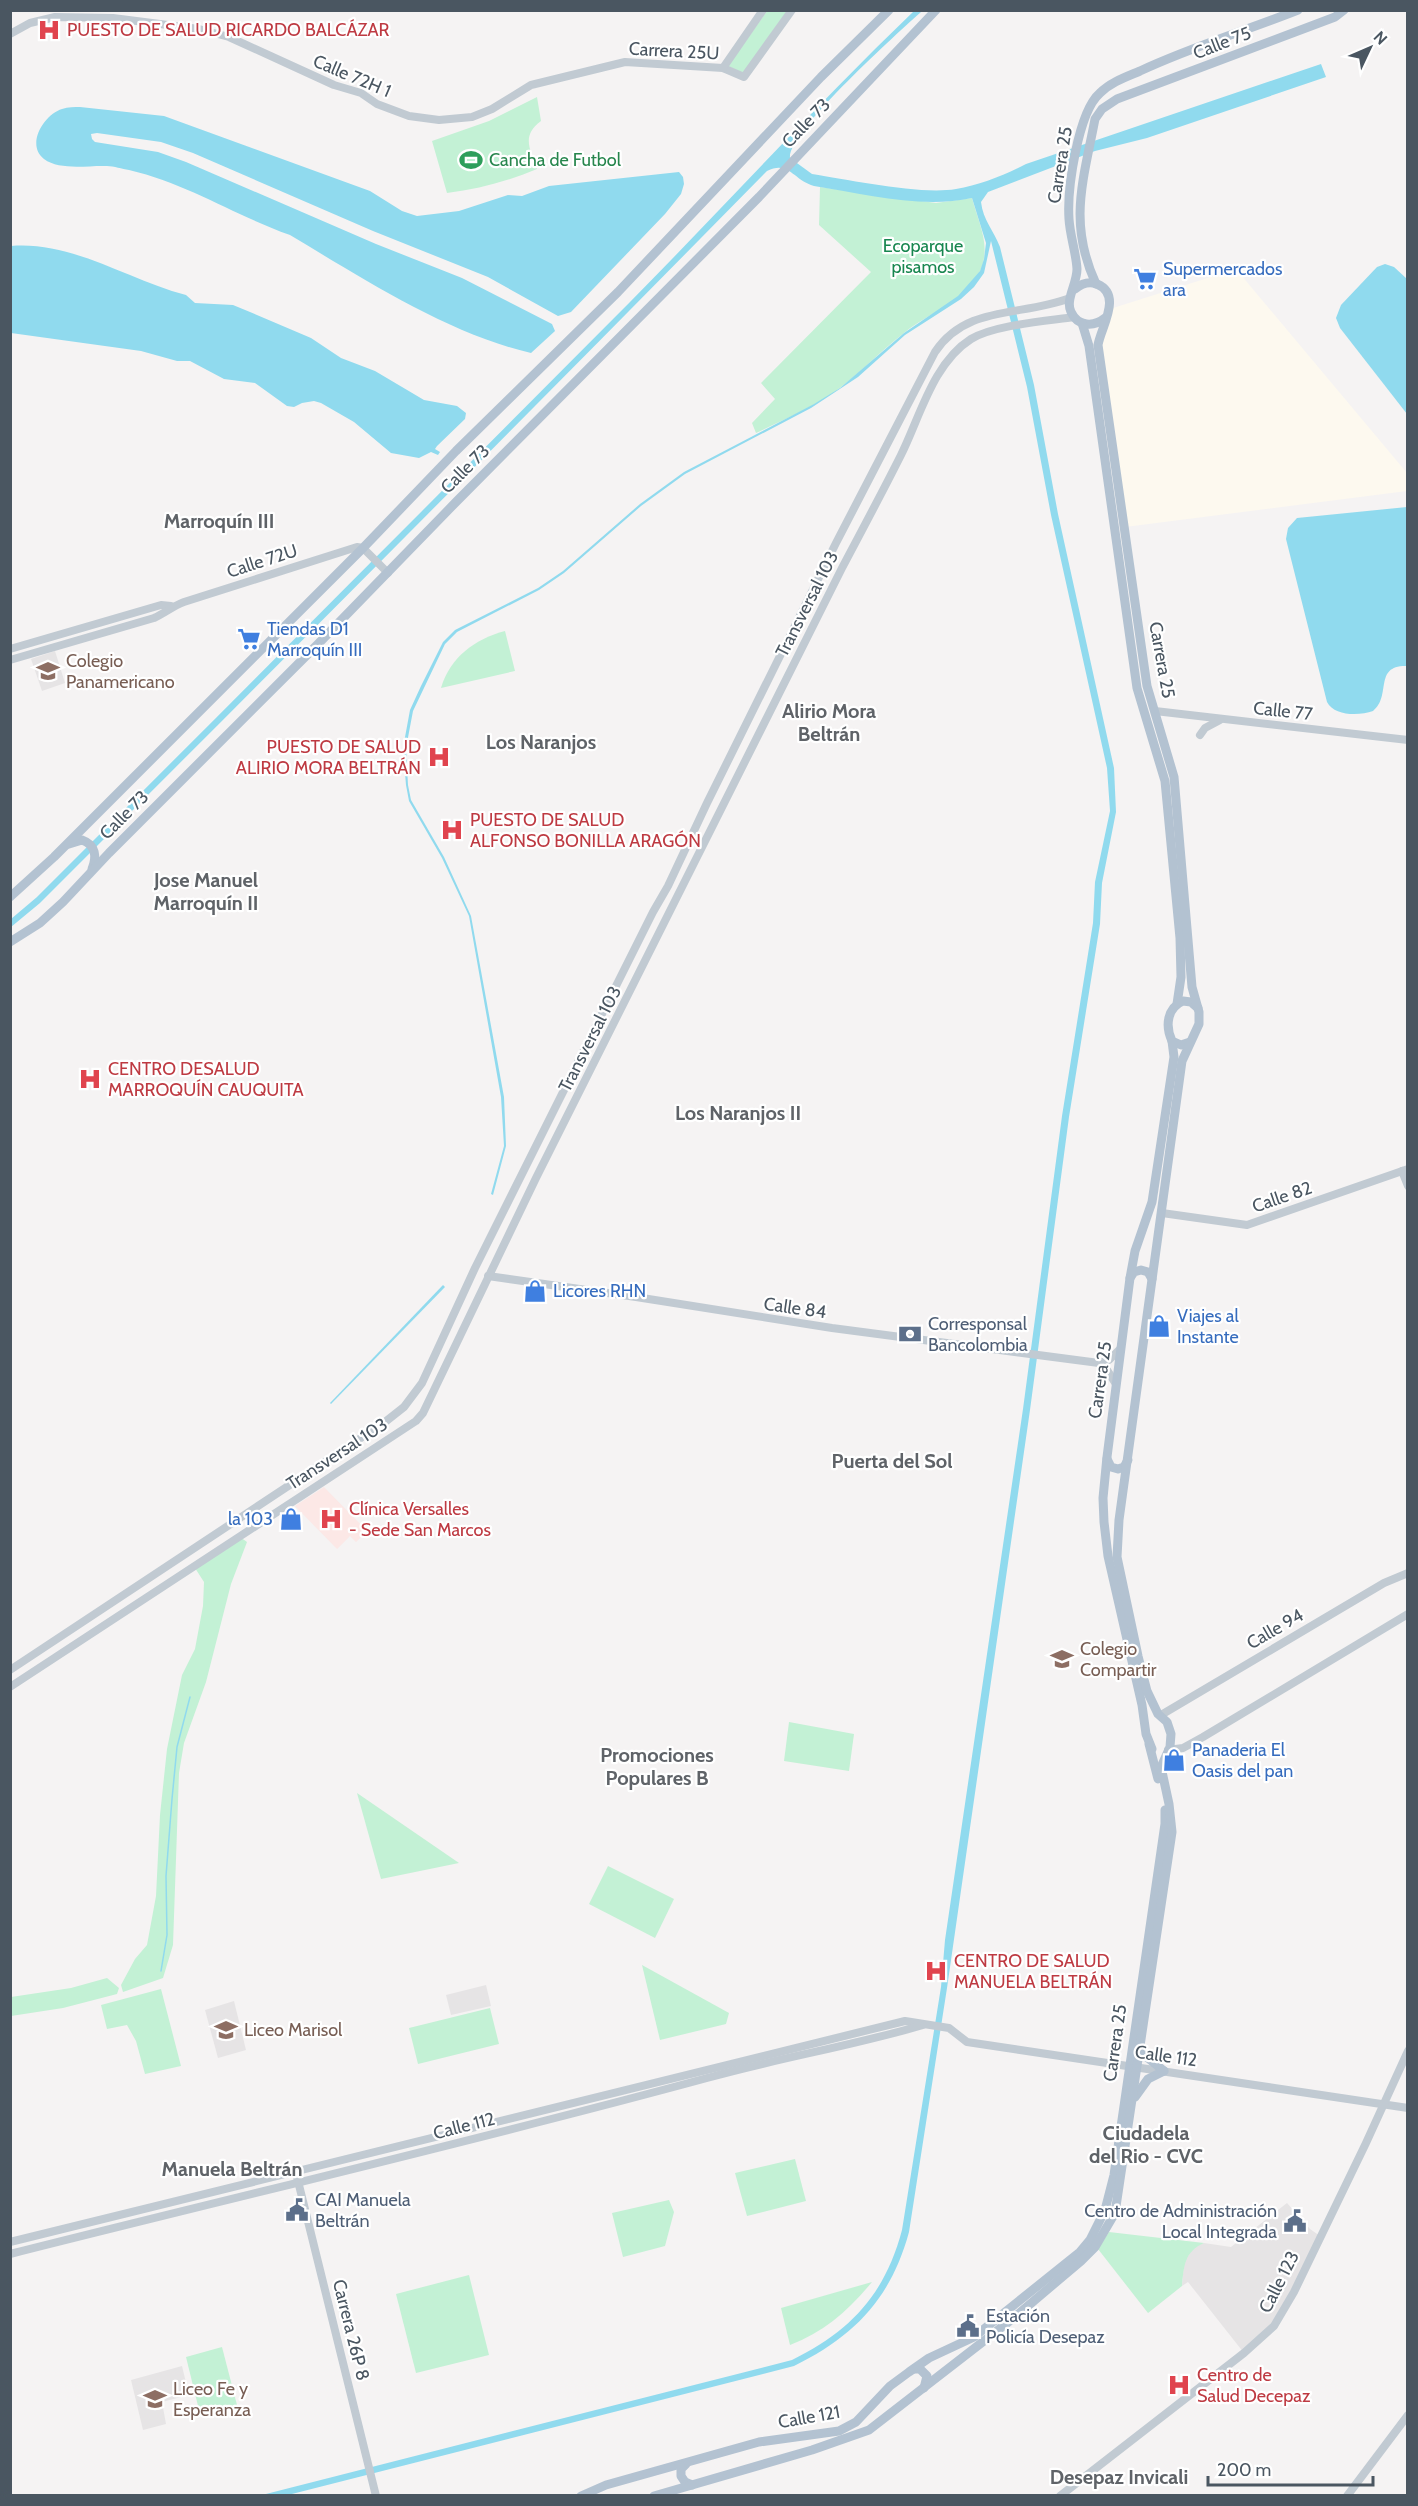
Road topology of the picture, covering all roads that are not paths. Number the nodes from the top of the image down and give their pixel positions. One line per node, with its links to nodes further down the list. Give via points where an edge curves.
1 (763, 10): 8 (street)
2 (792, 10): 8 (street, Carrera 25U, via 744,77)
3 (889, 10): 18 (main road, Calle 73, via 618,292 456,451)
4 (936, 10): 19 (main road, Calle 73, via 799,155)
5 (1298, 10): 10 (main road, Calle 75, via 1170,57)
6 (1344, 10): 11 (main road, Calle 75, via 1335,17)
7 (10, 34): 9 (street, Calle 72H 1, via 30,23 55,17 88,16 199,29 229,37 334,85 361,93 377,104 409,116 439,120 472,117)
8 (723, 68): 9 (street, Carrera 25U, via 625,62)
9 (531, 86)
10 (1105, 88): 13 (main road, Carrera 25, via 1083,117 1070,189 1069,222 1077,268)
11 (1110, 102): 12 (main road, Carrera 25, via 1095,119 1078,211 1087,263)
12 (1096, 284): 13 (main road, via 1085,283); 14 (main road, Carrera 25, via 1110,300)
13 (1072, 293): 15 (main road, Carrera 25, via 1069,308); 16 (street, Transversal 103, via 1036,308 985,316 952,332 935,352)
14 (1105, 318): 15 (main road, via 1094,324); 23 (main road, Carrera 25, via 1098,345 1147,686)
15 (1078, 320): 17 (street, Transversal 103, via 1039,321 976,336 950,357); 35 (main road, Carrera 25, via 1089,346 1137,688 1165,781 1180,939)
16 (910, 402): 17 (street, via 919,401); 27 (street, Transversal 103)
17 (922, 409): 28 (street, Transversal 103)
18 (365, 550): 19 (street); 20 (street, Calle 72U, via 325,556); 31 (main road, Calle 73)
19 (386, 571): 32 (main road, Calle 73)
20 (171, 606): 21 (street, Calle 72U, via 161,604); 22 (street, Calle 72U, via 154,618)
21 (10, 649)
22 (10, 660)
23 (1155, 711): 24 (street, Calle 77); 36 (main road, Carrera 25, via 1174,777 1192,987)
24 (1221, 719): 25 (street); 26 (street, Calle 77)
25 (1200, 735)
26 (1407, 740)
27 (726, 765): 28 (street, via 729,772); 29 (street, Transversal 103)
28 (740, 774): 30 (street, Transversal 103)
29 (719, 778): 30 (street, via 726,778); 41 (street, Transversal 103)
30 (734, 786): 42 (street, Transversal 103)
31 (64, 846): 32 (main road, via 82,840 90,845 96,857); 33 (main road, Calle 73)
32 (92, 871): 34 (main road, Calle 73, via 40,923)
33 (10, 897)
34 (10, 942)
35 (1177, 1004): 36 (main road, via 1189,1001); 37 (main road, via 1168,1023)
36 (1198, 1008): 38 (main road, via 1198,1027)
37 (1172, 1041): 38 (main road, via 1181,1045); 47 (main road, Carrera 25, via 1174,1057 1152,1202)
38 (1190, 1042): 43 (main road, via 1182,1060)
39 (1405, 1170): 40 (street); 43 (street, Calle 82, via 1247,1225)
40 (1407, 1186)
41 (513, 1194): 42 (street, via 517,1203); 44 (street, Transversal 103)
42 (526, 1200): 45 (street, Transversal 103)
43 (1162, 1212): 48 (main road)
44 (496, 1227): 45 (street, via 507,1223); 54 (street, Transversal 103, via 411,1399 385,1422)
45 (510, 1233): 46 (street, Transversal 103)
46 (488, 1276): 50 (street, Calle 84); 55 (street, Transversal 103, via 423,1413)
47 (1130, 1278): 48 (main road, via 1135,1271 1143,1270 1150,1274); 49 (main road, Carrera 25)
48 (1152, 1282): 53 (main road)
49 (1121, 1348): 50 (street, via 1109,1360); 51 (main road, Carrera 25)
50 (1098, 1363): 51 (street)
51 (1116, 1384): 52 (main road, Carrera 25)
52 (1107, 1457): 53 (main road, via 1109,1465 1118,1469); 63 (main road, Carrera 25, via 1103,1498 1105,1541)
53 (1128, 1459): 62 (main road, via 1117,1557 1143,1679)
54 (308, 1472): 55 (street, via 305,1483); 56 (street, Transversal 103)
55 (316, 1485): 57 (street, Transversal 103)
56 (287, 1488): 57 (street, via 297,1490); 60 (street, Transversal 103)
57 (297, 1498): 61 (street, Transversal 103)
58 (1407, 1573): 62 (street, Calle 94)
59 (1407, 1614): 65 (street, via 1203,1737)
60 (10, 1670)
61 (10, 1687)
62 (1160, 1714): 63 (main road, via 1150,1717); 65 (main road, Carrera 25, via 1171,1734)
63 (1146, 1724): 64 (main road, Carrera 25)
64 (1149, 1744): 65 (main road, via 1157,1754); 69 (main road, Carrera 25, via 1165,1824)
65 (1167, 1752): 67 (main road, Carrera 25, via 1161,1771 1172,1832)
66 (927, 2024): 69 (street, Calle 112, via 949,2028 967,2042); 74 (street, Calle 112, via 894,2023); 75 (street, Calle 112)
67 (1140, 2046): 69 (main road, Carrera 25); 70 (main road)
68 (1407, 2051): 72 (street, Calle 123)
69 (1133, 2067): 70 (street, Calle 112); 71 (main road, Carrera 25); 78 (main road, Carrera 25, via 1110,2193 1097,2228 1080,2252)
70 (1164, 2071): 71 (main road, via 1142,2085); 72 (street, Calle 112)
71 (1133, 2102): 78 (main road, Carrera 25, via 1115,2213 1106,2230 1081,2261)
72 (1382, 2104): 73 (street, Calle 112); 87 (street, Calle 123, via 1294,2292 1274,2326)
73 (1407, 2108)
74 (296, 2172): 75 (street, Carrera 26P 8); 76 (street, Calle 112)
75 (298, 2181): 77 (street, Calle 112); 84 (street, Carrera 26P 8)
76 (10, 2242)
77 (10, 2254)
78 (1013, 2313): 79 (main road, Calle 121); 80 (main road, Calle 121)
79 (914, 2369): 80 (main road, via 927,2376); 82 (main road, Calle 121, via 890,2386 850,2427 759,2442)
80 (924, 2388): 83 (main road, Calle 121, via 869,2430)
81 (1407, 2415): 88 (street)
82 (686, 2464): 83 (main road, via 681,2476); 85 (main road, Calle 121, via 606,2485)
83 (692, 2485): 86 (main road, Calle 121)
84 (376, 2496)
85 (581, 2496)
86 (654, 2496)
87 (1060, 2496)
88 (1347, 2496)

